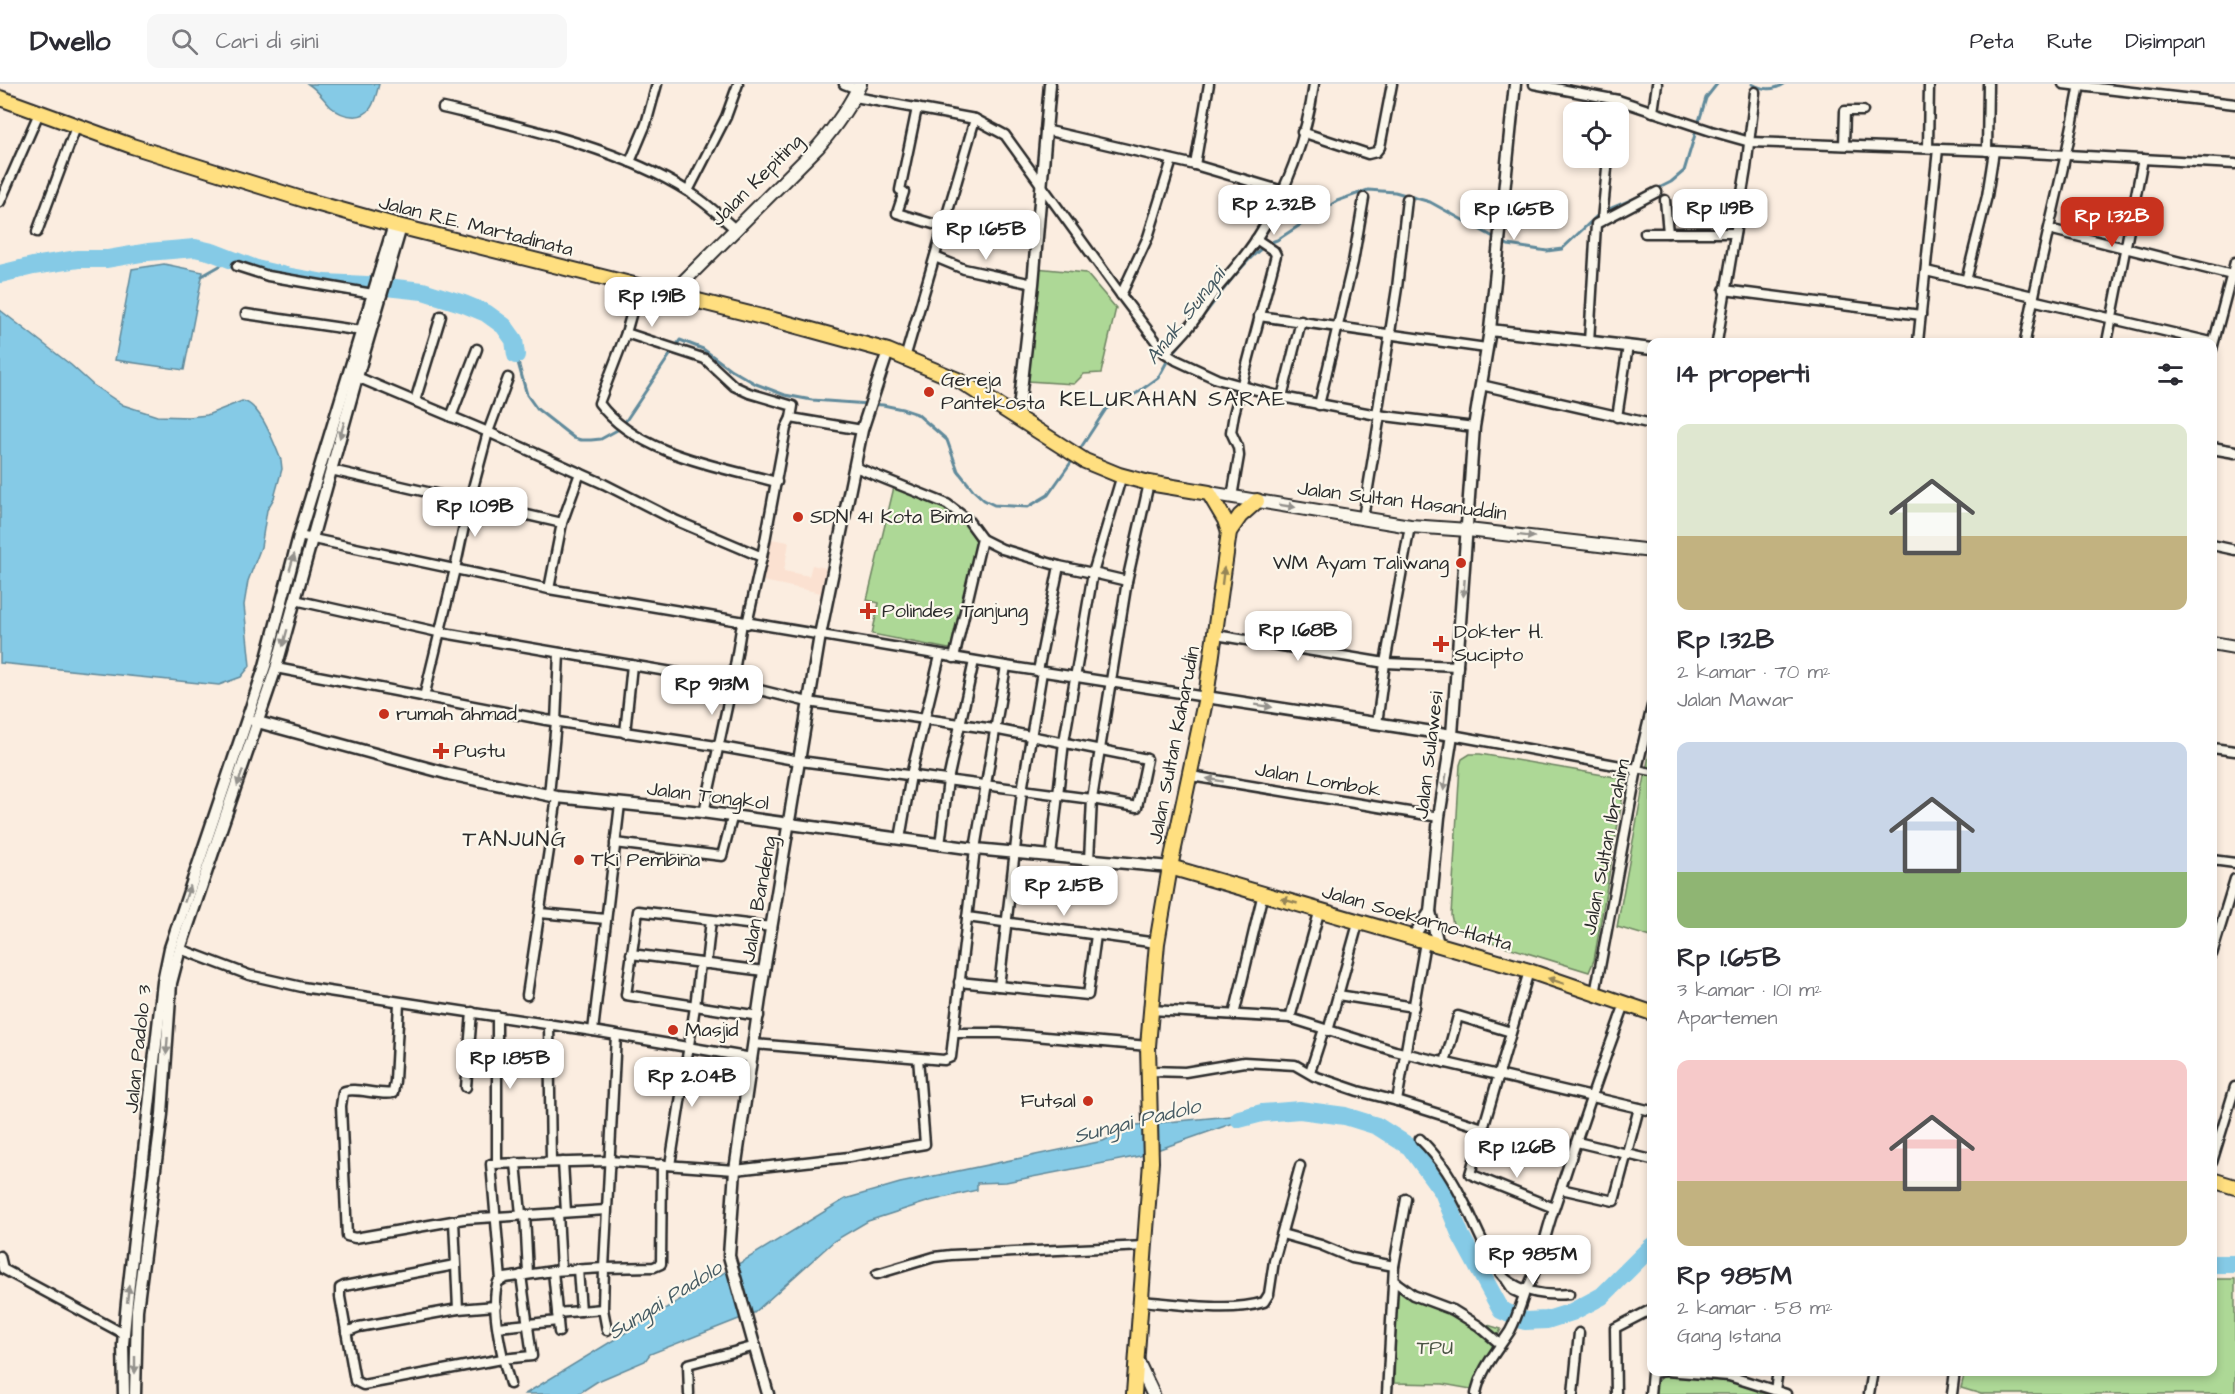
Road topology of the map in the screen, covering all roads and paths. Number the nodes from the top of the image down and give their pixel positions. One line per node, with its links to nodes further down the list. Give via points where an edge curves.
1 (657, 84): 37 (street)
2 (844, 84): 15 (street)
3 (1050, 84): 27 (street)
4 (1209, 84): 39 (street)
5 (1314, 84): 28 (street)
6 (1392, 84): 28 (street, via 1376,153 1368,154)
7 (1515, 84): 80 (street, Jalan Sulawesi)
8 (1534, 84): 18 (street)
9 (1657, 84): 23 (street)
10 (1929, 84): 31 (street)
11 (1988, 84): 33 (street)
12 (2063, 84): 14 (street)
13 (735, 85): 42 (street, via 726,117)
14 (2080, 85): 19 (street); 34 (street)
15 (857, 90): 21 (street); 52 (main road, Jalan Kepiting, via 818,147)
16 (1755, 92): 29 (street)
17 (0, 98): 24 (highway, Jalan R.E. Martadinata)
18 (1618, 100): 23 (street)
19 (2235, 104)
20 (443, 108): 37 (street, via 538,132)
21 (917, 108): 25 (street); 51 (street, via 897,213)
22 (1863, 111): 30 (street, via 1845,111)
23 (1653, 112): 29 (street)
24 (39, 113): 26 (highway, Jalan R.E. Martadinata); 48 (street)
25 (975, 119): 41 (street, via 1005,135); 51 (street)
26 (75, 127): 50 (highway, Jalan R.E. Martadinata); 54 (street)
27 (1046, 130): 36 (street); 41 (street)
28 (1302, 132): 43 (street)
29 (1749, 142): 30 (street); 57 (street)
30 (1844, 145): 31 (street)
31 (1928, 148): 32 (street)
32 (1938, 149): 33 (street); 63 (street)
33 (1991, 151): 34 (street); 65 (street, via 1988,196)
34 (2067, 155): 35 (street); 53 (street)
35 (2143, 159): 38 (street); 59 (street)
36 (1172, 160): 39 (street); 71 (street, via 1145,245)
37 (630, 162): 42 (street)
38 (2235, 164)
39 (1195, 165): 43 (street)
40 (1607, 168): 49 (street)
41 (1041, 186): 66 (street); 71 (street)
42 (688, 191): 52 (street)
43 (1283, 191): 58 (street)
44 (1657, 192): 49 (street)
45 (1364, 198): 79 (street)
46 (1407, 200): 83 (street)
47 (1665, 200): 56 (street)
48 (0, 202)
49 (1602, 220): 90 (street, via 1596,224)
50 (398, 226): 67 (highway, Jalan R.E. Martadinata); 69 (street)
51 (943, 227): 60 (street)
52 (735, 229): 70 (main road, Jalan Kepiting)
53 (2049, 229): 59 (street); 72 (street)
54 (37, 232)
55 (1645, 233): 56 (street)
56 (1668, 233): 57 (street)
57 (1735, 233): 68 (street)
58 (1261, 243): 76 (street, via 1275,252 1275,257); 96 (street)
59 (2126, 249): 64 (street); 77 (street)
60 (935, 257): 66 (street, via 964,269); 97 (street)
61 (2235, 262): 64 (street)
62 (237, 266): 69 (street, via 268,276)
63 (1926, 271): 65 (street); 74 (street)
64 (2233, 279): 89 (street)
65 (1966, 280): 72 (street)
66 (1033, 284): 107 (street)
67 (639, 287): 70 (highway, Jalan R.E. Martadinata); 82 (street)
68 (1724, 290): 74 (street); 84 (street)
69 (377, 293): 81 (street); 98 (street)
70 (671, 294): 95 (highway, Jalan R.E. Martadinata)
71 (1121, 295): 96 (street)
72 (2033, 298): 77 (street); 86 (street)
73 (246, 314): 81 (street)
74 (1921, 315): 85 (street)
75 (441, 316): 103 (street)
76 (1259, 316): 78 (street); 101 (street)
77 (2111, 318): 87 (street); 88 (street)
78 (1301, 321): 79 (street); 102 (street)
79 (1338, 326): 83 (street); 104 (street)
80 (1490, 330): 90 (street); 92 (street, Jalan Sulawesi)
81 (362, 331): 131 (street)
82 (626, 333): 109 (street, via 705,359 734,386 793,406); 120 (street, via 599,403 604,410 635,435 670,452)
83 (1390, 334): 92 (street); 105 (street)
84 (1718, 338)
85 (1918, 338)
86 (2026, 338)
87 (2108, 338)
88 (2189, 338)
89 (2215, 338)
90 (1589, 342): 91 (street)
91 (1628, 346): 93 (street); 108 (street)
92 (1486, 348): 100 (street, Jalan Sulawesi)
93 (1647, 348)
94 (477, 349): 106 (street)
95 (888, 351): 97 (highway, Jalan R.E. Martadinata); 112 (street, Jalan Bandeng)
96 (1166, 354): 101 (street)
97 (905, 358): 107 (highway, Jalan R.E. Martadinata, via 960,381)
98 (357, 377): 103 (street); 117 (street, one-way to 117)
99 (508, 378): 113 (street)
100 (1481, 385): 108 (street); 111 (street, Jalan Sulawesi)
101 (1241, 387): 102 (street); 123 (street, via 1231,432 1239,456)
102 (1282, 397): 104 (street)
103 (415, 401): 106 (street)
104 (1319, 405): 105 (street)
105 (1379, 415): 111 (street); 126 (street)
106 (452, 417): 113 (street)
107 (1018, 417): 119 (highway, Jalan R.E. Martadinata, via 1085,461)
108 (1617, 417): 110 (street)
109 (791, 418): 112 (street); 120 (street)
110 (1647, 423)
111 (1474, 428): 129 (street, Jalan Sulawesi)
112 (862, 430): 116 (street, Jalan Bandeng)
113 (488, 432): 118 (street); 125 (street)
114 (2217, 449): 115 (street)
115 (2235, 452)
116 (855, 467): 133 (street, via 947,504 968,520); 146 (street, Jalan Bandeng)
117 (331, 470): 125 (street); 132 (street)
118 (580, 473): 127 (street); 137 (street)
119 (1122, 475): 121 (highway, Jalan Sultan Hasanuddin); 140 (street)
120 (777, 482): 137 (street)
121 (1149, 483): 122 (highway, Jalan Sultan Hasanuddin); 141 (street)
122 (1209, 493): 123 (main road, Jalan Sultan Hasanuddin); 130 (highway)
123 (1232, 497): 124 (main road, Jalan Sultan Hasanuddin)
124 (1257, 501): 126 (main road, Jalan Sultan Hasanuddin, one-way to 126); 130 (highway)
125 (469, 502): 127 (street); 139 (street)
126 (1363, 518): 128 (main road, Jalan Sultan Hasanuddin)
127 (562, 523): 142 (street)
128 (1410, 526): 129 (main road, Jalan Sultan Hasanuddin); 154 (street)
129 (1468, 530): 135 (main road, Jalan Sultan Hasanuddin, one-way to 135); 157 (street, Jalan Sulawesi, one-way to 157)
130 (1229, 532): 147 (highway, Jalan Sultan Kaharudin, one-way to 130)
131 (299, 536): 132 (street); 167 (street, one-way to 131)
132 (311, 539): 139 (street); 143 (street)
133 (982, 539): 138 (street); 152 (street)
134 (2217, 546): 136 (street)
135 (1647, 550)
136 (2235, 550)
137 (762, 557): 144 (street)
138 (1059, 566): 140 (street); 159 (street)
139 (455, 569): 142 (street); 145 (street)
140 (1093, 573): 141 (street); 160 (street)
141 (1127, 581): 161 (street)
142 (549, 589): 144 (street)
143 (295, 600): 145 (street); 158 (street, one-way to 158)
144 (745, 623): 146 (street); 162 (street)
145 (438, 632): 150 (street); 163 (street)
146 (820, 635): 151 (street); 165 (street, Jalan Bandeng)
147 (1216, 635): 154 (street); 164 (highway, Jalan Sultan Kaharudin)
148 (2217, 644): 149 (main road)
149 (2235, 647)
150 (559, 653): 155 (street); 168 (street)
151 (940, 656): 152 (street); 166 (street)
152 (954, 658): 153 (street)
153 (974, 661): 156 (street); 170 (street)
154 (1385, 663): 157 (street); 169 (street)
155 (632, 666): 162 (street); 173 (street)
156 (1006, 666): 159 (street); 172 (street)
157 (1458, 666): 174 (street, Jalan Sulawesi)
158 (276, 668): 163 (street); 167 (street)
159 (1040, 672): 160 (street); 175 (street)
160 (1075, 677): 161 (street); 176 (street)
161 (1111, 683): 164 (street); 178 (street)
162 (732, 684): 165 (street); 177 (street)
163 (424, 697): 168 (street)
164 (1206, 697): 169 (street, one-way to 169); 185 (highway, Jalan Sultan Kaharudin)
165 (808, 702): 166 (street); 181 (street, Jalan Bandeng)
166 (923, 720): 170 (street); 184 (street)
167 (254, 721): 190 (street, Jalan Tongkol, via 449,774); 216 (street, Jalan Padolo 3)
168 (556, 722): 173 (street); 190 (street)
169 (1377, 724): 174 (street)
170 (959, 725): 172 (street); 186 (street)
171 (1647, 727): 182 (street, Jalan Sultan Ibrahim)
172 (994, 729): 175 (street); 187 (street)
173 (625, 733): 177 (street)
174 (1452, 735): 182 (street); 194 (street, Jalan Sulawesi, one-way to 194)
175 (1031, 737): 176 (street); 188 (street)
176 (1064, 742): 178 (street); 189 (street)
177 (719, 746): 181 (street); 193 (street)
178 (1100, 749): 191 (street); 191 (street, via 1147,759 1137,807)
179 (2217, 749): 180 (street)
180 (2235, 751)
181 (800, 761): 184 (street); 196 (street, Jalan Bandeng)
182 (1637, 769): 183 (street); 232 (street, Jalan Sultan Ibrahim)
183 (1647, 771)
184 (911, 775): 186 (street); 197 (street)
185 (1191, 776): 194 (street, Jalan Lombok, one-way to 185); 206 (highway, Jalan Sultan Kaharudin)
186 (948, 780): 187 (street); 199 (street)
187 (987, 786): 188 (street); 200 (street)
188 (1022, 791): 189 (street); 201 (street)
189 (1059, 795): 191 (street); 202 (street)
190 (553, 796): 192 (street, Jalan Tongkol); 211 (street)
191 (1092, 799): 203 (street)
192 (620, 804): 193 (street, Jalan Tongkol); 198 (street)
193 (704, 813): 195 (street, Jalan Tongkol)
194 (1439, 817): 210 (street, Jalan Sulawesi)
195 (732, 818): 196 (street, Jalan Tongkol); 198 (street, via 722,856)
196 (789, 825): 197 (street, Jalan Tongkol); 218 (street, Jalan Bandeng)
197 (900, 839): 199 (street, Jalan Tongkol)
198 (615, 843): 213 (street)
199 (940, 844): 200 (street, Jalan Tongkol)
200 (975, 849): 201 (street, Jalan Tongkol); 212 (street)
201 (1016, 854): 202 (street, Jalan Tongkol); 217 (street)
202 (1051, 856): 203 (street, Jalan Tongkol)
203 (1089, 860): 206 (street, Jalan Tongkol)
204 (2217, 861): 205 (street)
205 (2235, 863)
206 (1170, 867): 208 (highway, Jalan Soekarno-Hatta); 222 (highway, Jalan Sultan Kaharudin)
207 (2235, 879): 220 (street)
208 (1263, 893): 209 (highway, Jalan Soekarno-Hatta, one-way to 208); 241 (street)
209 (1320, 909): 215 (highway, Jalan Soekarno-Hatta); 244 (street)
210 (1430, 912): 221 (street, Jalan Sulawesi); 221 (street, Jalan Sulawesi)
211 (540, 913): 213 (street); 233 (street)
212 (967, 916): 217 (street); 229 (street)
213 (606, 920): 247 (street)
214 (711, 920): 218 (street); 224 (street, via 638,911); 225 (street)
215 (1359, 920): 221 (highway, Jalan Soekarno-Hatta); 231 (street)
216 (184, 922): 223 (street, Jalan Padolo 3); 228 (street, Jalan Padolo 3)
217 (1007, 922): 219 (street); 230 (street)
218 (772, 927): 226 (street, Jalan Bandeng)
219 (1096, 935): 222 (street); 230 (street, via 1088,995)
220 (2217, 938)
221 (1425, 941): 227 (highway, Jalan Soekarno-Hatta); 237 (street)
222 (1157, 944): 238 (highway, Jalan Sultan Kaharudin)
223 (180, 950): 228 (street, Jalan Padolo 3); 234 (street, via 249,975)
224 (631, 954): 225 (street); 236 (street, via 626,995)
225 (703, 963): 226 (street); 236 (street)
226 (764, 971): 242 (street, Jalan Bandeng)
227 (1529, 971): 232 (highway, Jalan Soekarno-Hatta, one-way to 227); 248 (street)
228 (167, 982): 281 (street, Jalan Padolo 3); 283 (street, Jalan Padolo 3, one-way to 283, via 162,1114)
229 (959, 982): 230 (street); 249 (street)
230 (999, 986)
231 (1338, 994): 237 (street); 246 (street)
232 (1595, 994): 235 (highway, Jalan Soekarno-Hatta)
233 (527, 995)
234 (399, 1003): 240 (street); 293 (street, via 393,1093 348,1089 343,1092 346,1236 355,1239)
235 (1625, 1004): 239 (highway, Jalan Soekarno-Hatta); 263 (street)
236 (695, 1007): 242 (street); 253 (street)
237 (1414, 1007): 254 (street)
238 (1150, 1010): 241 (street); 252 (highway, Jalan Sultan Kaharudin)
239 (1647, 1011)
240 (472, 1012): 243 (street); 261 (street)
241 (1234, 1015): 244 (street)
242 (759, 1016): 251 (street, Jalan Bandeng)
243 (498, 1017): 245 (street); 277 (street)
244 (1290, 1018): 246 (street)
245 (549, 1024): 247 (street); 275 (street)
246 (1326, 1030): 254 (street); 259 (street)
247 (593, 1031): 250 (street)
248 (1511, 1032): 257 (street, via 1458,1016); 260 (street)
249 (954, 1033): 252 (street, via 1000,1033); 256 (street, via 949,1060)
250 (616, 1035): 253 (street); 274 (street)
251 (754, 1044): 255 (street, Jalan Bandeng); 256 (street)
252 (1148, 1046): 258 (highway, Jalan Sultan Kaharudin)
253 (687, 1047): 255 (street); 279 (street)
254 (1406, 1054): 257 (street); 264 (street)
255 (752, 1058): 282 (street, Jalan Bandeng)
256 (918, 1058): 282 (street, via 925,1144 849,1158)
257 (1445, 1063): 260 (street)
258 (1149, 1071): 259 (street, via 1185,1071 1255,1062 1300,1066); 295 (highway, Jalan Sultan Kaharudin, via 1151,1162)
259 (1310, 1072): 264 (street)
260 (1499, 1076): 263 (street); 267 (street)
261 (466, 1087)
262 (2235, 1087): 270 (street)
263 (1590, 1097): 265 (street); 269 (street)
264 (1397, 1101): 267 (street)
265 (1639, 1108): 266 (street); 271 (street)
266 (1647, 1110)
267 (1483, 1129): 272 (street); 288 (street, via 1470,1174)
268 (1420, 1139): 305 (street, via 1441,1160 1481,1239)
269 (1576, 1142): 271 (street); 272 (street)
270 (2217, 1146)
271 (1625, 1154): 273 (street); 286 (street, via 1614,1201)
272 (1571, 1158): 286 (street)
273 (1647, 1159)
274 (609, 1161): 276 (street); 279 (street); 289 (street)
275 (551, 1162): 276 (street); 278 (street)
276 (563, 1162): 290 (street)
277 (497, 1163): 278 (street); 292 (street, via 491,1164)
278 (516, 1163): 291 (street)
279 (666, 1164): 282 (street); 299 (street, via 661,1264)
280 (1300, 1166): 294 (street)
281 (142, 1170): 283 (street); 322 (street, Jalan Padolo 3, one-way to 281)
282 (735, 1170): 324 (street, Jalan Bandeng, via 729,1256)
283 (155, 1171): 335 (street, Jalan Padolo 3, one-way to 335, via 137,1310)
284 (2217, 1182): 285 (highway)
285 (2235, 1187)
286 (1561, 1189): 288 (street)
287 (1406, 1199): 298 (street)
288 (1554, 1208): 307 (street)
289 (606, 1210): 290 (street); 299 (street)
290 (562, 1212): 291 (street); 301 (street)
291 (523, 1214): 292 (street); 303 (street)
292 (495, 1216): 293 (street); 304 (street)
293 (454, 1221): 297 (street)
294 (1282, 1234): 298 (street, via 1352,1258); 309 (street, via 1264,1302 1223,1306)
295 (1145, 1246): 302 (street, via 951,1255); 309 (highway, Jalan Sultan Kaharudin)
296 (0, 1256): 322 (street, via 3,1269)
297 (454, 1265): 311 (street); 319 (street, via 342,1287 339,1291)
298 (1394, 1266): 306 (street)
299 (604, 1268): 300 (street); 312 (street)
300 (578, 1269): 301 (street); 313 (street)
301 (557, 1270): 303 (street); 315 (street)
302 (877, 1274)
303 (525, 1275): 304 (street); 316 (street)
304 (501, 1280): 310 (street, via 496,1289)
305 (1507, 1280): 307 (street); 323 (street, via 1513,1290 1524,1295 1511,1329)
306 (1394, 1281): 323 (street, via 1413,1295 1453,1310); 340 (street)
307 (1527, 1289): 308 (street, via 1554,1296)
308 (1569, 1294)
309 (1142, 1301): 326 (highway, Jalan Sultan Kaharudin)
310 (496, 1306): 311 (street); 317 (street)
311 (458, 1309): 319 (street)
312 (603, 1309): 313 (street); 318 (street)
313 (582, 1311): 315 (street)
314 (1647, 1312): 343 (street, via 1615,1328)
315 (558, 1317): 316 (street); 320 (street)
316 (528, 1324): 317 (street); 325 (street, via 532,1356)
317 (498, 1327): 325 (street)
318 (607, 1330)
319 (346, 1332): 325 (street, via 356,1381 363,1385)
320 (559, 1332)
321 (1579, 1333): 342 (street)
322 (124, 1334): 334 (street, Jalan Padolo 3)
323 (1500, 1344): 341 (street)
324 (756, 1346): 336 (street, via 688,1364); 337 (street)
325 (502, 1359): 332 (street)
326 (1138, 1362): 338 (highway, Jalan Sultan Kaharudin); 339 (main road)
327 (1652, 1376): 344 (street)
328 (1737, 1376): 333 (street)
329 (1777, 1376): 333 (street)
330 (1872, 1376): 346 (street)
331 (1954, 1376): 347 (street)
332 (510, 1384)
333 (1775, 1390): 345 (street)
334 (124, 1394)
335 (135, 1394)
336 (690, 1394)
337 (768, 1394)
338 (1134, 1394)
339 (1153, 1394)
340 (1387, 1394)
341 (1476, 1394)
342 (1573, 1394)
343 (1617, 1394)
344 (1650, 1394)
345 (1786, 1394)
346 (1869, 1394)
347 (1952, 1394)

